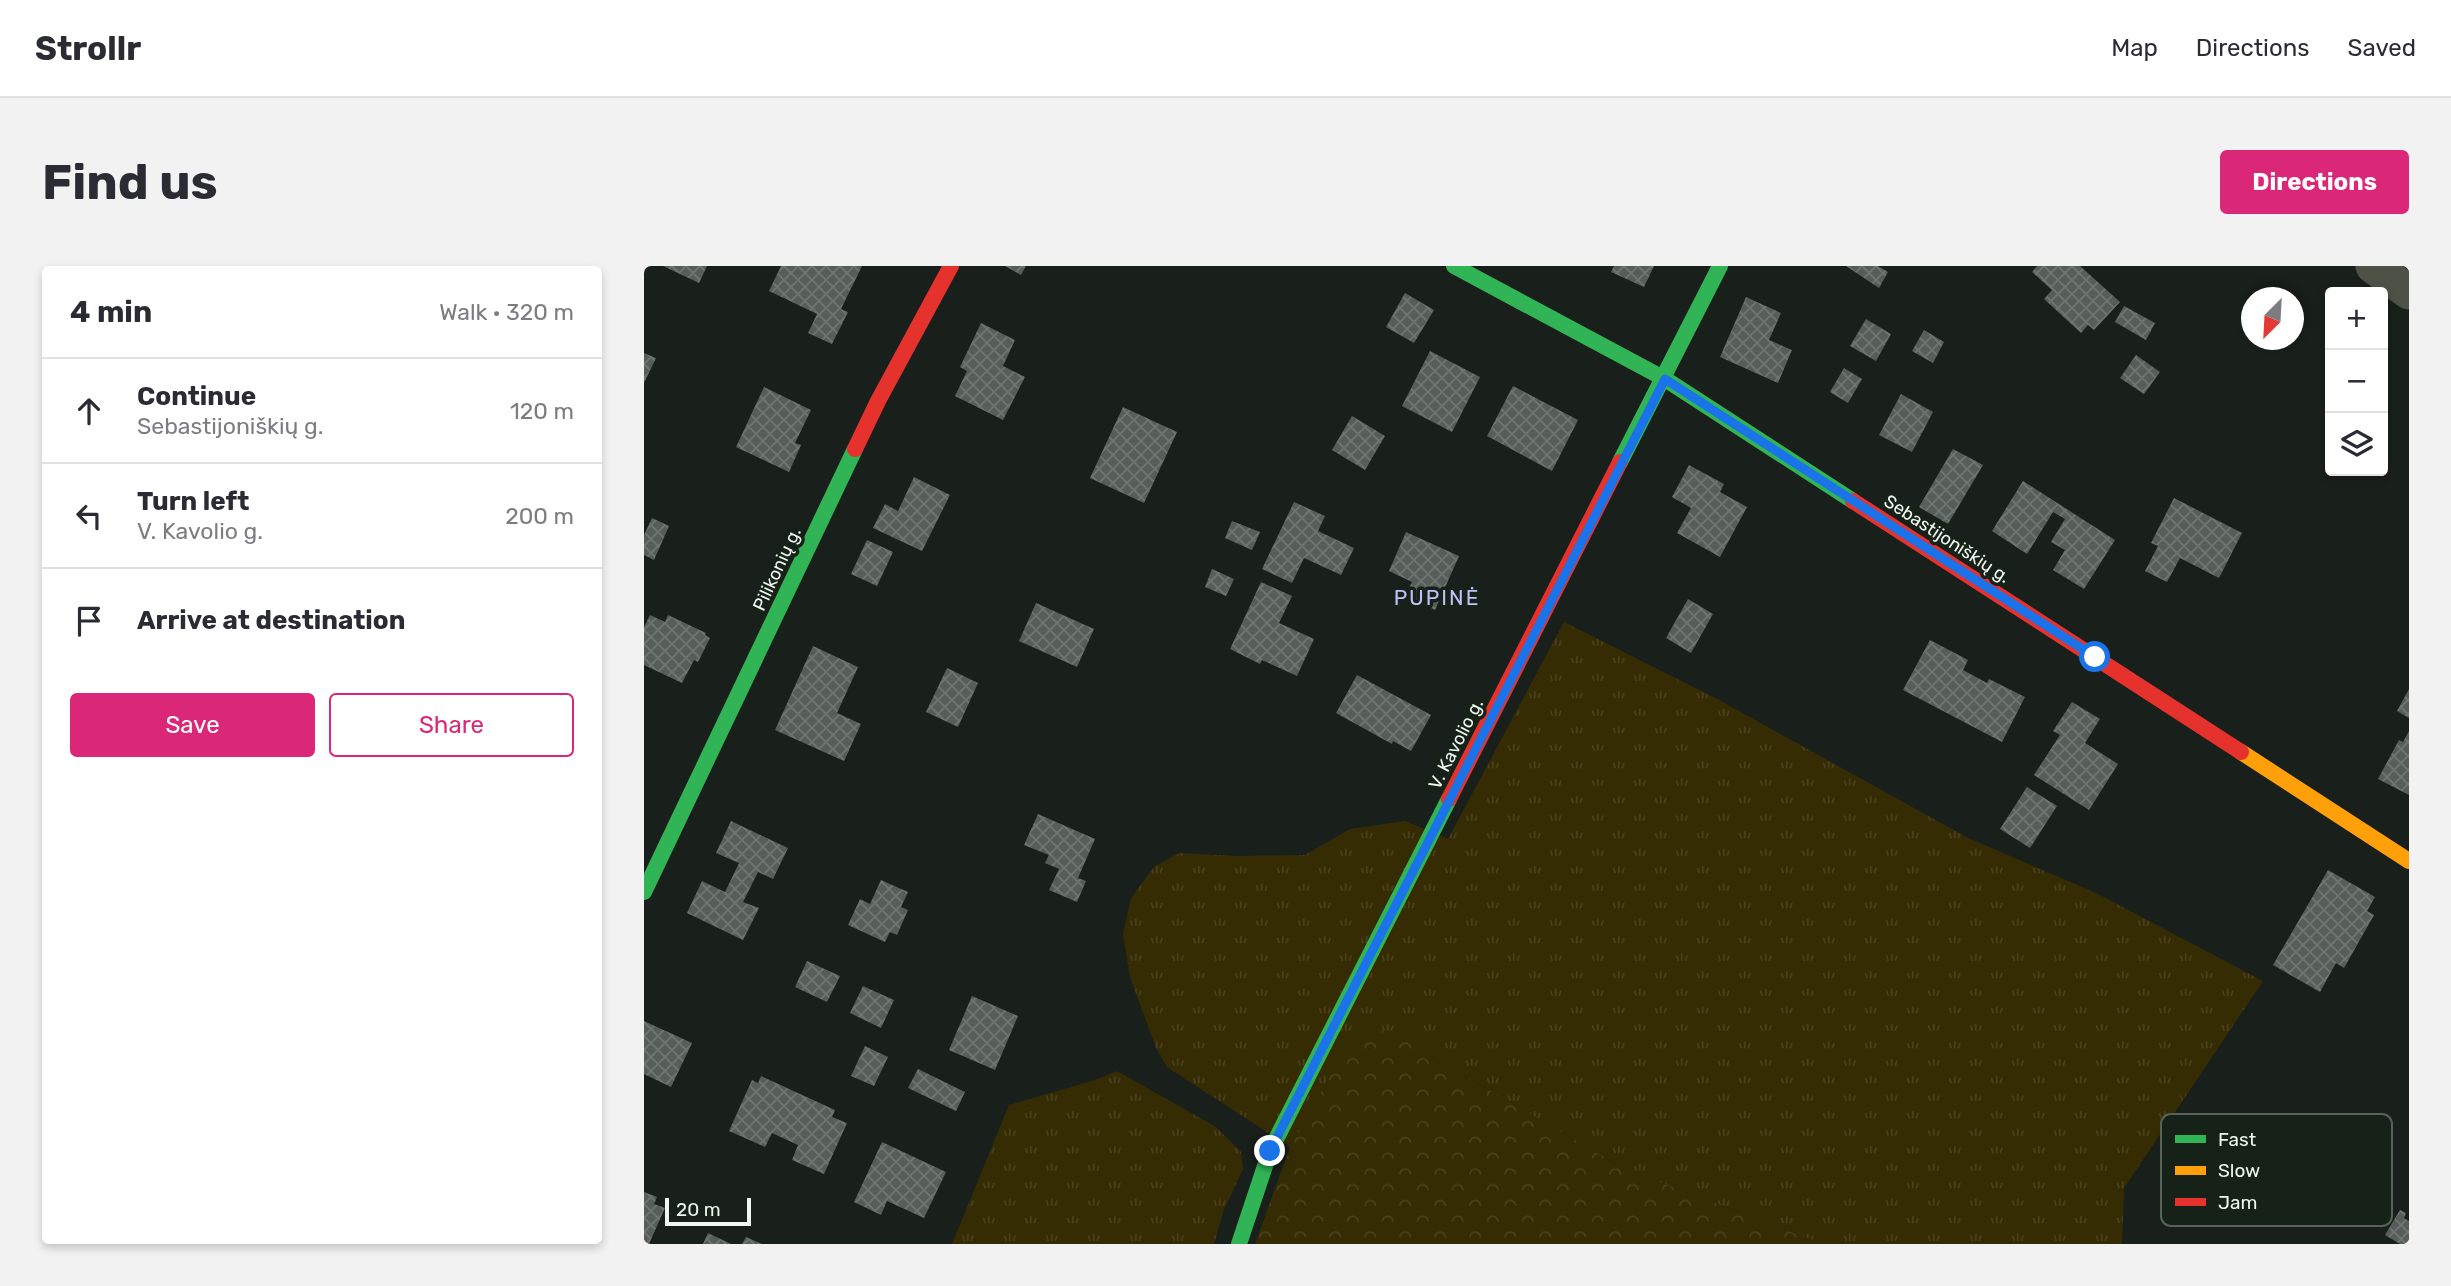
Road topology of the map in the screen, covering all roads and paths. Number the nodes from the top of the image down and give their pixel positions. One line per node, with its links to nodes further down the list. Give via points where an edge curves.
1 (951, 266): 8 (street, Pilikonių g., via 878,401)
2 (1454, 266): 6 (street, Sebastijoniškių g.)
3 (1720, 266): 6 (street, V. Kavolio g.)
4 (2373, 266): 5 (street)
5 (2409, 292)
6 (1665, 379): 7 (street, Sebastijoniškių g.); 9 (street, V. Kavolio g., via 1270,1151)
7 (2409, 861)
8 (644, 892)
9 (1239, 1244)

